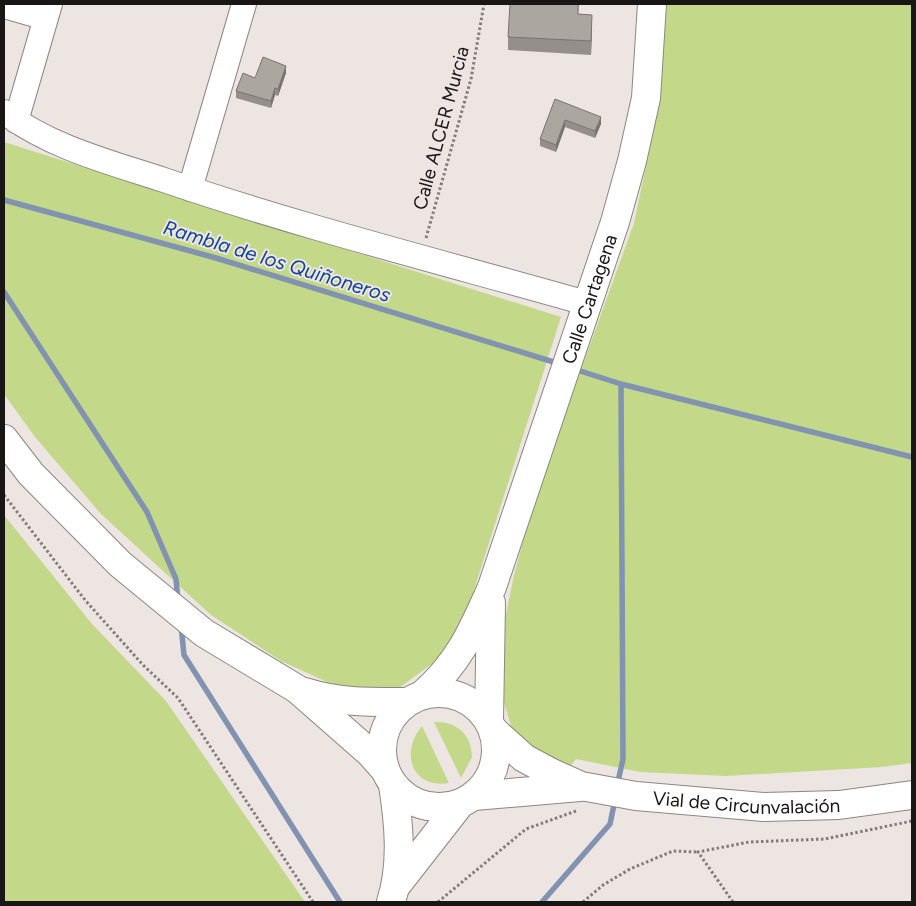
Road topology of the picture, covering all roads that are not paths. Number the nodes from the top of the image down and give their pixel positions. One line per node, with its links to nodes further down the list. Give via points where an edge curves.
1 (244, 4): 6 (street)
2 (652, 4): 7 (main road, Calle Cartagena, via 646,98 632,161)
3 (4, 6): 4 (street)
4 (48, 11): 5 (street)
5 (10, 116): 6 (street, via 71,148)
6 (190, 189): 7 (street)
7 (586, 303): 9 (main road, Calle Cartagena)
8 (4, 439): 10 (main road, via 31,474 120,564 204,633)
9 (492, 587): 11 (main road, Calle Cartagena, via 468,640 453,664); 12 (main road, Calle Cartagena, via 488,638)
10 (297, 689): 11 (main road, via 350,702); 13 (main road, via 364,748)
11 (415, 698): 12 (main road, via 441,692 460,696 477,706); 13 (main road, via 396,712 382,740 382,755)
12 (491, 725): 14 (main road, Vial de Circunvalación, via 524,758); 16 (main road, via 497,748 495,766 487,783)
13 (389, 777): 16 (main road, via 418,804 439,808); 17 (main road, via 400,844)
14 (587, 794): 15 (main road, Vial de Circunvalación, via 764,807 839,805); 16 (main road, Vial de Circunvalación)
15 (912, 795)
16 (467, 800): 17 (main road)
17 (393, 895)

